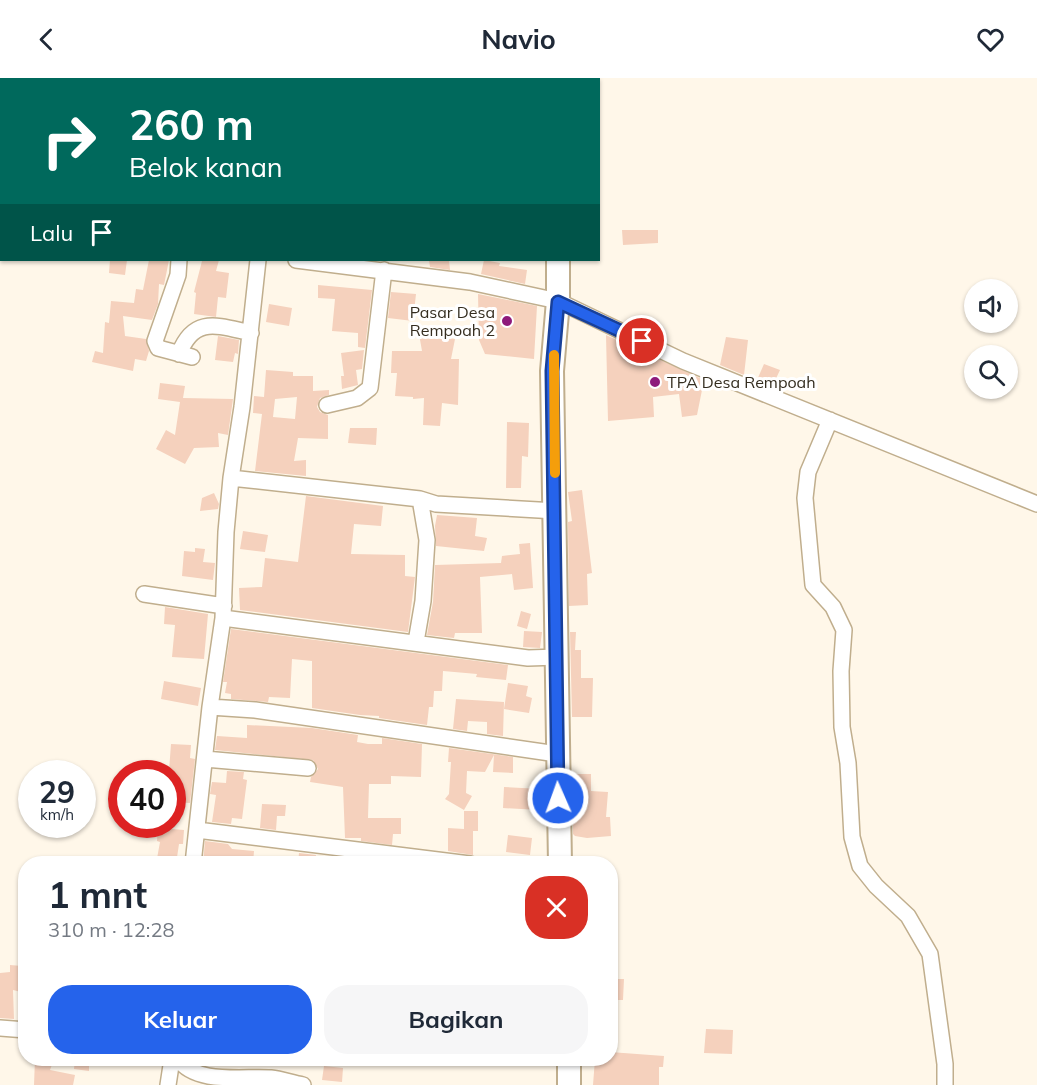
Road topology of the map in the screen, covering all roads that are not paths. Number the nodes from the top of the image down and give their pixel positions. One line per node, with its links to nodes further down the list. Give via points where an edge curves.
1 (179, 261): 7 (street, via 178,275 155,341 158,348 186,355 190,334 201,326)
2 (258, 261): 7 (street)
3 (305, 261): 5 (street)
4 (558, 261): 6 (street)
5 (384, 270): 6 (street, via 470,282); 8 (street, via 370,388 357,398)
6 (558, 302): 9 (street, via 683,361); 13 (street, via 552,371)
7 (251, 333): 10 (street)
8 (327, 405)
9 (830, 420): 12 (street); 34 (street, via 808,472 805,498 813,585 833,607 844,630 842,727 852,837 860,866 908,916 930,954)
10 (231, 478): 11 (street); 15 (street)
11 (420, 499): 13 (street, via 436,504); 16 (street, via 427,540)
12 (1037, 504)
13 (556, 511): 17 (street)
14 (144, 594): 15 (street)
15 (224, 612): 16 (street); 18 (street)
16 (416, 642): 17 (street, via 528,658)
17 (558, 657): 19 (street)
18 (210, 707): 19 (street); 20 (street)
19 (557, 754): 25 (street)
20 (205, 759): 21 (street); 22 (street)
21 (308, 768)
22 (197, 830): 23 (street); 24 (street)
23 (195, 856)
24 (406, 856)
25 (560, 856)
26 (0, 1028): 27 (street)
27 (18, 1029)
28 (171, 1066): 31 (street)
29 (184, 1066): 32 (street, via 202,1074 272,1078)
30 (569, 1066): 33 (street)
31 (168, 1085)
32 (303, 1085)
33 (569, 1085)
34 (945, 1085)

